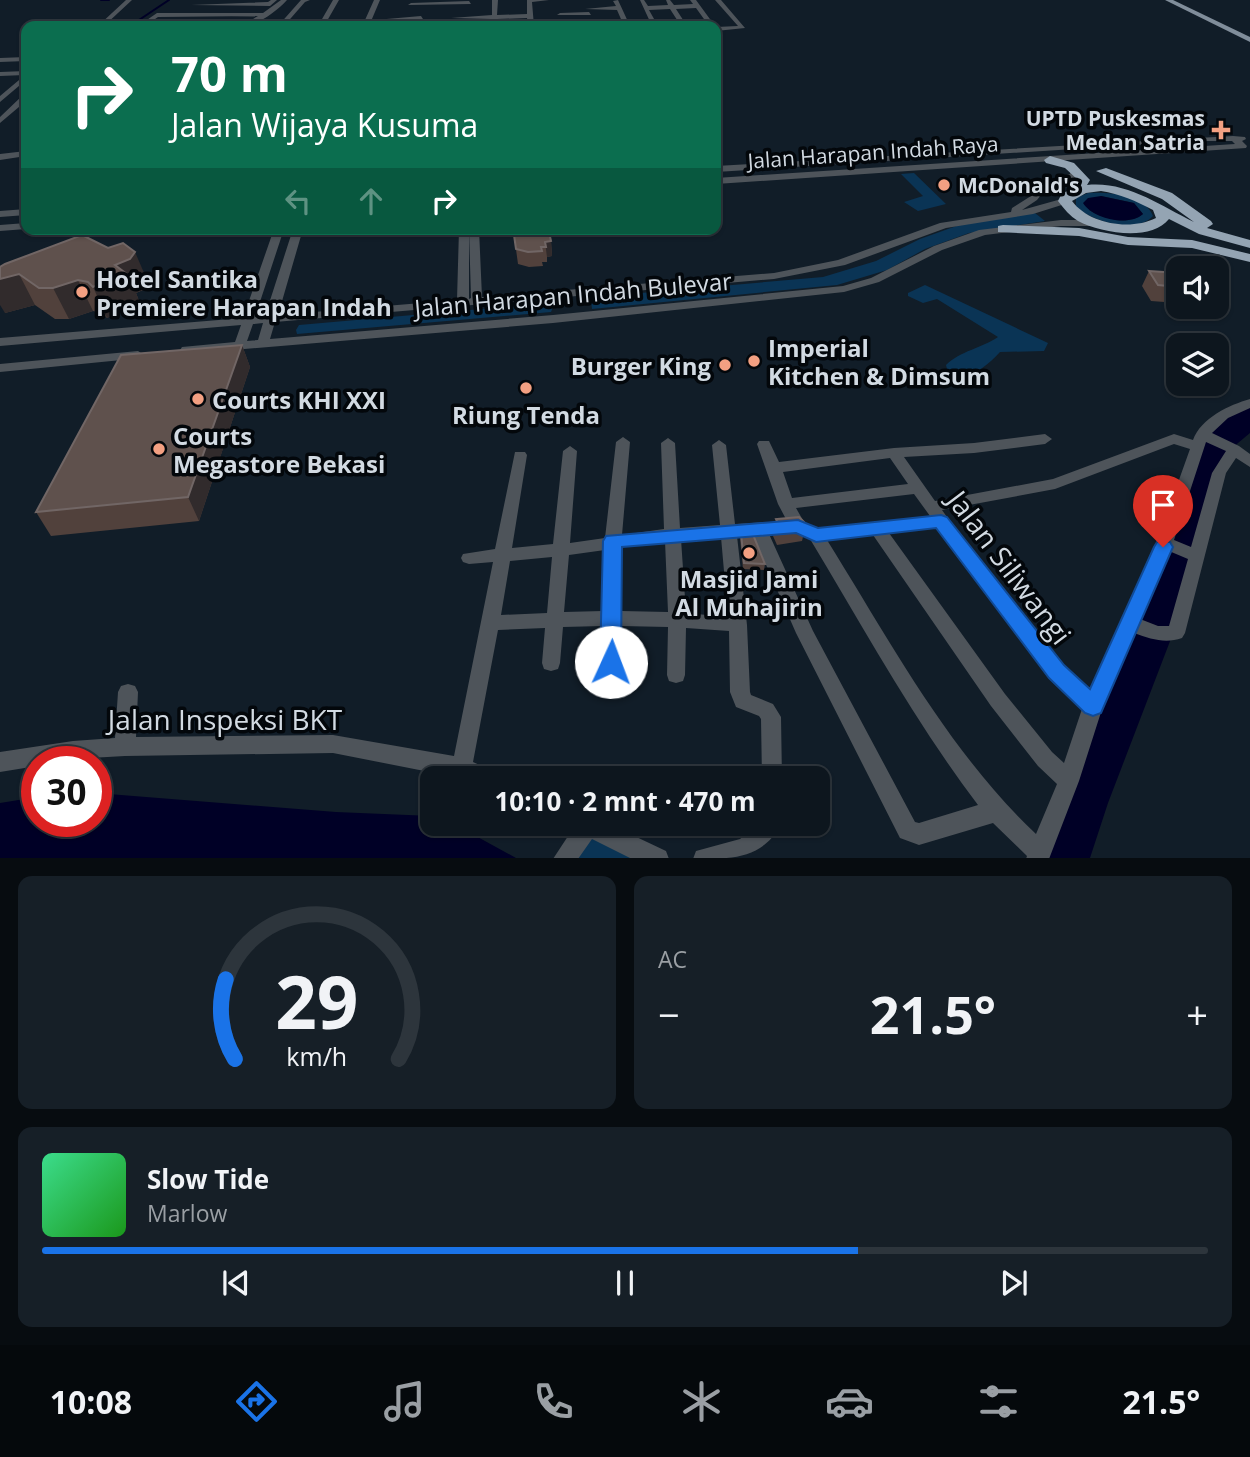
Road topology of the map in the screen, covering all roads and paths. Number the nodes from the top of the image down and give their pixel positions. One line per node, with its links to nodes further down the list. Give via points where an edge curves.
1 (129, 0): 28 (street)
2 (284, 0): 24 (street, via 276,9)
3 (307, 0): 31 (street)
4 (336, 0): 32 (street)
5 (495, 0): 26 (street)
6 (546, 0): 25 (street, via 529,1)
7 (586, 0): 23 (street)
8 (616, 0): 21 (street)
9 (641, 0): 22 (street)
10 (718, 0): 45 (street, via 743,27)
11 (1168, 0): 46 (main road)
12 (273, 1): 20 (street)
13 (469, 3): 16 (street)
14 (669, 3): 15 (street); 22 (street); 43 (street)
15 (696, 3): 44 (street)
16 (456, 4): 19 (street); 27 (street)
17 (375, 5): 33 (street); 34 (street, via 384,7)
18 (411, 5): 19 (street)
19 (423, 5): 35 (street)
20 (193, 6)
21 (618, 8): 23 (street); 41 (street)
22 (645, 8): 42 (street)
23 (588, 11): 39 (street, via 558,11); 40 (street)
24 (261, 14): 29 (street, via 157,15); 30 (street)
25 (529, 16): 26 (street); 38 (street)
26 (494, 17): 27 (street); 37 (street)
27 (454, 18): 36 (street)
28 (106, 21)
29 (148, 21)
30 (252, 21)
31 (285, 21)
32 (324, 21)
33 (368, 21)
34 (378, 21)
35 (420, 21)
36 (454, 21)
37 (494, 21)
38 (530, 21)
39 (559, 21)
40 (591, 21)
41 (624, 21)
42 (652, 21)
43 (681, 21)
44 (710, 21)
45 (721, 27)
46 (1250, 40)
47 (21, 58): 48 (street)
48 (0, 59)
49 (0, 74): 50 (street)
50 (21, 75)
51 (21, 80): 52 (street)
52 (0, 100)
53 (21, 102): 54 (street)
54 (3, 118): 55 (street, via 19,116)
55 (0, 134)
56 (1213, 138): 57 (street, Jalan Harapan Indah Raya); 59 (street); 65 (street, Jalan Harapan Indah Raya)
57 (1233, 138): 58 (street, Jalan Harapan Indah Raya); 59 (street, via 1242,146)
58 (1250, 140)
59 (1229, 148): 61 (street, Jalan Harapan Indah Raya)
60 (21, 154): 62 (street)
61 (1106, 156): 63 (street, Jalan Harapan Indah Raya); 66 (highway, via 1100,162)
62 (0, 157)
63 (1050, 160): 64 (highway); 67 (street, Jalan Harapan Indah Raya)
64 (1074, 168): 68 (highway, via 1084,180); 73 (street, via 1075,175 1045,184)
65 (721, 169)
66 (1102, 171): 69 (highway, via 1117,187); 82 (highway, via 1167,196)
67 (721, 181)
68 (1069, 196): 69 (highway, via 1110,190); 73 (street, Jalan Harapan Indah Bulevar); 74 (highway, via 1074,213)
69 (1139, 197): 70 (highway)
70 (1158, 208): 77 (highway, via 1162,220); 82 (highway)
71 (21, 212): 72 (street)
72 (0, 214)
73 (1003, 221): 74 (street, Jalan Harapan Indah Bulevar); 82 (highway, via 1128,241); 83 (street, Jalan Harapan Indah Bulevar, via 944,225 805,272); 87 (street, Jalan Harapan Indah Bulevar, via 875,281 844,289)
74 (1097, 223): 77 (highway)
75 (21, 226): 76 (street)
76 (0, 228)
77 (1144, 228): 82 (highway)
78 (277, 235): 91 (street)
79 (296, 235): 89 (street)
80 (464, 235): 86 (street)
81 (474, 235): 85 (street)
82 (1249, 250)
83 (593, 292): 84 (street, Jalan Harapan Indah Bulevar); 87 (street, via 583,304)
84 (550, 296): 85 (street, Jalan Harapan Indah Bulevar); 90 (street, via 559,307)
85 (477, 303): 86 (street, Jalan Harapan Indah Bulevar)
86 (463, 304): 88 (street, Jalan Harapan Indah Bulevar)
87 (599, 314): 90 (street, Jalan Harapan Indah Bulevar)
88 (295, 317): 89 (street, Jalan Harapan Indah Bulevar); 93 (street)
89 (270, 319): 91 (street, Jalan Harapan Indah Bulevar); 95 (street)
90 (553, 319): 93 (street, Jalan Harapan Indah Bulevar)
91 (247, 321): 92 (street, Jalan Harapan Indah Bulevar); 96 (street)
92 (223, 324): 94 (street, Jalan Harapan Indah Bulevar); 97 (street, via 227,332)
93 (290, 341): 95 (street, Jalan Harapan Indah Bulevar)
94 (0, 342)
95 (263, 343): 96 (street, Jalan Harapan Indah Bulevar)
96 (240, 345): 97 (street, Jalan Harapan Indah Bulevar)
97 (214, 347): 98 (street, Jalan Harapan Indah Bulevar)
98 (172, 352)
99 (147, 354): 100 (street)
100 (0, 368)
101 (1250, 402): 103 (street, via 1223,415)
102 (1045, 439): 110 (street)
103 (1204, 440): 108 (street); 116 (street, via 1174,439 1055,484); 123 (street)
104 (623, 442): 122 (street)
105 (668, 443): 121 (street)
106 (764, 444): 113 (street)
107 (719, 445): 119 (street)
108 (1233, 449): 112 (street); 126 (street, via 1219,473)
109 (570, 451): 124 (street)
110 (894, 453): 113 (street); 114 (street, Jalan Siliwangi)
111 (520, 455): 125 (street)
112 (1250, 462)
113 (774, 468): 115 (street)
114 (918, 488): 115 (street); 116 (street, Jalan Siliwangi)
115 (786, 504): 120 (street)
116 (936, 514): 118 (street); 138 (street, Jalan Siliwangi, via 1062,677)
117 (759, 530): 119 (street); 120 (street); 145 (street, via 801,624 908,830 919,834)
118 (878, 530): 120 (street); 144 (street, via 998,700 1045,760)
119 (727, 531): 121 (street); 132 (street)
120 (807, 531): 145 (street, via 964,770)
121 (672, 534): 122 (street); 129 (street)
122 (612, 541): 124 (street); 128 (street)
123 (1167, 544): 126 (street); 133 (street)
124 (561, 550): 125 (street); 130 (street)
125 (500, 555): 127 (street); 131 (street)
126 (1194, 555): 133 (street, via 1175,633 1157,634)
127 (469, 558)
128 (612, 616): 129 (street); 130 (street); 134 (street)
129 (677, 618): 132 (street); 136 (street)
130 (557, 619): 131 (street); 135 (street)
131 (492, 623): 142 (street)
132 (738, 625): 143 (street, via 740,692 743,701 766,710 771,717)
133 (1135, 625): 138 (street)
134 (611, 662)
135 (551, 663)
136 (676, 675)
137 (128, 692): 139 (street)
138 (1093, 706): 144 (street)
139 (125, 747): 140 (street, Jalan Inspeksi BKT); 141 (street, Jalan Inspeksi BKT, via 332,744)
140 (0, 762)
141 (456, 766)
142 (462, 766)
143 (772, 766)
144 (1069, 781): 148 (street)
145 (996, 811): 148 (street)
146 (765, 836): 150 (street, via 748,849)
147 (578, 838): 149 (street)
148 (1039, 856)
149 (654, 858)
150 (708, 858)

